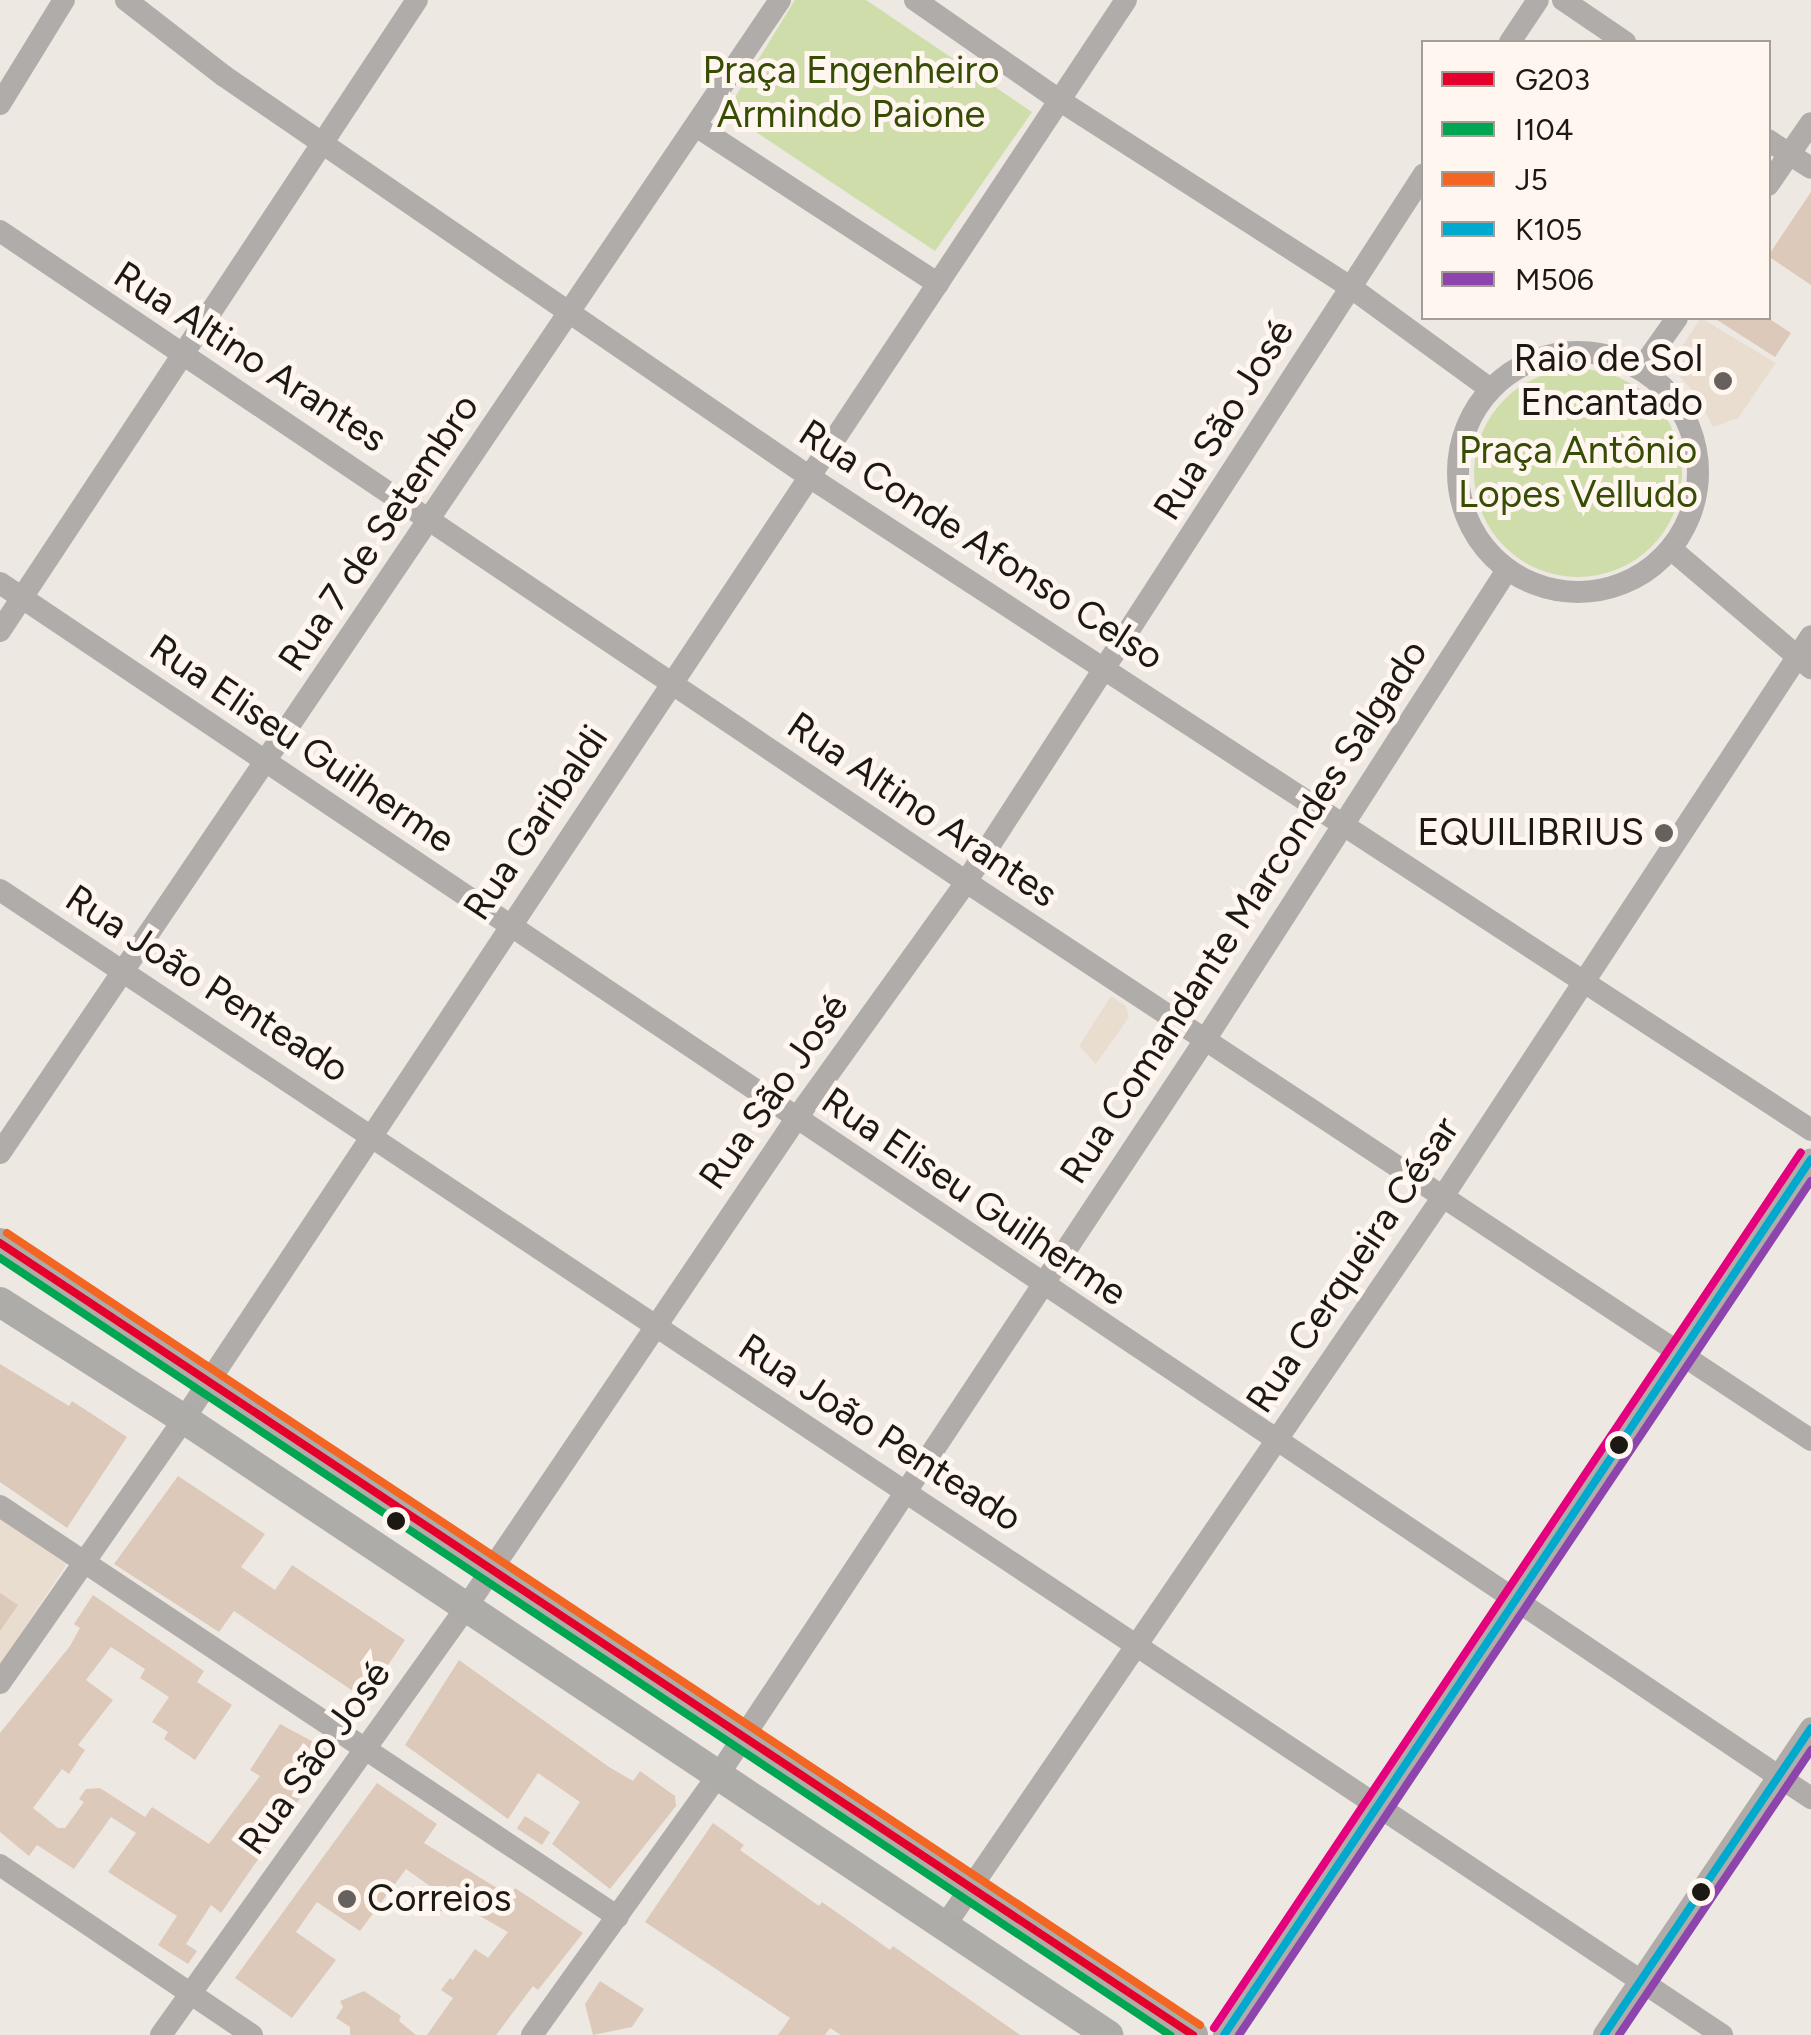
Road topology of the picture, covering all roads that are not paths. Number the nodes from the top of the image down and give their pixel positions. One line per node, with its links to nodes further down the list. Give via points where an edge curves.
1 (64, 0): 12 (street)
2 (126, 0): 15 (street, Rua Conde Afonso Celso)
3 (417, 0): 15 (street)
4 (780, 0): 14 (street, Rua 7 de Setembro)
5 (915, 0): 11 (street)
6 (1126, 0): 11 (street, Rua Garibaldi)
7 (1538, 0): 9 (street)
8 (1563, 0): 10 (street)
9 (1511, 40)
10 (1623, 40)
11 (1059, 100): 22 (street, Rua Garibaldi); 23 (street)
12 (0, 104)
13 (1811, 123): 17 (street)
14 (696, 126): 22 (street); 24 (street, Rua 7 de Setembro)
15 (322, 142): 24 (street, Rua Conde Afonso Celso); 26 (street)
16 (1771, 142): 17 (street)
17 (1790, 154): 18 (street); 20 (street)
18 (1811, 168)
19 (1421, 179): 23 (street, Rua São José)
20 (1771, 181)
21 (0, 231): 26 (street, Rua Altino Arantes)
22 (938, 284): 29 (street, Rua Garibaldi)
23 (1350, 286): 28 (street); 38 (street, Rua São José)
24 (571, 313): 29 (street, Rua Conde Afonso Celso); 30 (street, Rua 7 de Setembro)
25 (1676, 320): 27 (street)
26 (180, 356): 30 (street, Rua Altino Arantes); 34 (street)
27 (1641, 369): 28 (street, via 1603,354 1562,352 1523,365); 31 (street, via 1688,420 1698,453 1689,522)
28 (1490, 389): 32 (street, via 1470,417 1457,484 1482,547)
29 (812, 478): 38 (street, Rua Conde Afonso Celso); 39 (street, Rua Garibaldi)
30 (432, 518): 39 (street, Rua Altino Arantes); 40 (street, Rua 7 de Setembro)
31 (1671, 549): 32 (street, via 1643,574 1610,589 1574,593); 37 (street)
32 (1507, 570): 41 (street, Rua Comandante Marcondes Salgado)
33 (0, 583): 34 (street, Rua Eliseu Guilherme)
34 (23, 598): 35 (street); 40 (street, Rua Eliseu Guilherme)
35 (0, 632)
36 (1811, 636): 37 (street, Rua Cerqueira César)
37 (1803, 663): 46 (street, Rua Cerqueira César)
38 (1107, 668): 41 (street, Rua Conde Afonso Celso); 42 (street, Rua São José)
39 (672, 684): 42 (street, Rua Altino Arantes); 44 (street, Rua Garibaldi)
40 (267, 761): 44 (street, Rua Eliseu Guilherme); 45 (street, Rua 7 de Setembro)
41 (1346, 824): 46 (street, Rua Conde Afonso Celso); 47 (street, Rua Comandante Marcondes Salgado)
42 (966, 882): 47 (street, Rua Altino Arantes); 48 (street, Rua São José)
43 (0, 890): 45 (street, Rua João Penteado)
44 (509, 925): 48 (street, Rua Eliseu Guilherme); 50 (street, Rua Garibaldi)
45 (124, 972): 50 (street, Rua João Penteado); 51 (street, Rua 7 de Setembro)
46 (1584, 981): 49 (street, Rua Conde Afonso Celso); 53 (street, Rua Cerqueira César)
47 (1205, 1040): 53 (street, Rua Altino Arantes); 55 (street, Rua Comandante Marcondes Salgado)
48 (796, 1119): 55 (street, Rua Eliseu Guilherme); 57 (street, Rua São José)
49 (1811, 1130)
50 (371, 1133): 57 (street, Rua João Penteado); 59 (street, Rua Garibaldi)
51 (0, 1153)
52 (1811, 1159): 58 (street)
53 (1442, 1198): 58 (street, Rua Altino Arantes); 62 (street, Rua Cerqueira César)
54 (0, 1243): 59 (main road)
55 (1040, 1285): 62 (street, Rua Eliseu Guilherme); 63 (street, Rua Comandante Marcondes Salgado)
56 (0, 1302): 60 (main road)
57 (654, 1326): 63 (street, Rua João Penteado); 66 (street, Rua São José)
58 (1682, 1355): 61 (street, Rua Altino Arantes); 67 (street)
59 (210, 1380): 60 (street, Rua Garibaldi); 66 (main road)
60 (184, 1419): 65 (street, Rua Garibaldi); 68 (main road)
61 (1811, 1440)
62 (1276, 1442): 67 (street, Rua Eliseu Guilherme); 69 (street, Rua Cerqueira César)
63 (904, 1490): 69 (street, Rua João Penteado); 72 (street, Rua Comandante Marcondes Salgado)
64 (0, 1506): 65 (street)
65 (85, 1563): 70 (street, Rua Garibaldi); 73 (street)
66 (491, 1571): 68 (street, Rua São José); 72 (main road)
67 (1517, 1604): 75 (street, Rua Eliseu Guilherme); 77 (street)
68 (465, 1609): 73 (street, Rua São José); 74 (main road)
69 (1136, 1646): 77 (street, Rua João Penteado); 79 (street, Rua Cerqueira César)
70 (0, 1683)
71 (1811, 1728): 75 (street)
72 (744, 1734): 74 (street, Rua Comandante Marcondes Salgado); 79 (main road)
73 (366, 1748): 80 (street); 83 (street, Rua São José)
74 (719, 1774): 80 (street, Rua Comandante Marcondes Salgado); 81 (main road)
75 (1779, 1777): 76 (street, Rua Eliseu Guilherme); 82 (street)
76 (1811, 1798)
77 (1380, 1805): 82 (street, Rua João Penteado); 89 (street)
78 (0, 1865): 83 (street)
79 (970, 1887): 81 (street, Rua Cerqueira César); 88 (main road)
80 (618, 1917): 86 (street, Rua Comandante Marcondes Salgado)
81 (944, 1926): 87 (main road)
82 (1640, 1980): 90 (street); 91 (street, Rua João Penteado)
83 (190, 1993): 84 (street, Rua São José); 85 (street)
84 (160, 2035)
85 (252, 2035)
86 (532, 2035)
87 (1108, 2035)
88 (1193, 2035)
89 (1224, 2035)
90 (1604, 2035)
91 (1722, 2035)

